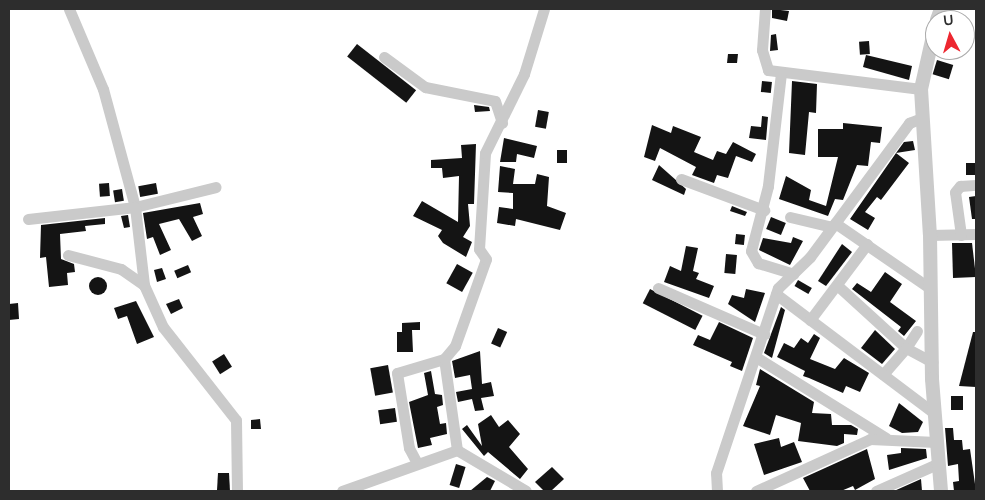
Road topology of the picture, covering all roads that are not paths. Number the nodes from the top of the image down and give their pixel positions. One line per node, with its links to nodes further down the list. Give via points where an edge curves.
1 (69, 9): 13 (street, via 103,89)
2 (544, 9): 9 (street, via 524,74)
3 (765, 9): 6 (street, via 764,65)
4 (384, 57): 9 (street, via 425,87 495,100)
5 (928, 60): 7 (street)
6 (781, 73): 7 (street); 14 (street)
7 (921, 89): 8 (street)
8 (922, 118): 17 (street, via 909,123); 19 (street)
9 (502, 124): 34 (street, via 485,153 479,249 486,259 455,346)
10 (681, 179): 14 (street)
11 (976, 185): 20 (street, via 960,186 955,192)
12 (216, 187): 13 (street)
13 (136, 207): 16 (street); 24 (street)
14 (764, 210): 23 (street, via 752,241 752,258)
15 (790, 217): 17 (street)
16 (28, 218)
17 (833, 225): 21 (street); 23 (street)
18 (976, 234): 20 (street)
19 (930, 235): 20 (street); 27 (street)
20 (961, 235)
21 (867, 244): 25 (street); 27 (street)
22 (68, 255): 24 (street, via 121,269)
23 (793, 274): 28 (street)
24 (144, 285): 44 (street, via 171,342 236,420)
25 (838, 286): 29 (street); 32 (street)
26 (658, 288): 31 (street)
27 (931, 289): 35 (street)
28 (776, 294): 29 (street); 31 (street)
29 (810, 320): 36 (street)
30 (917, 331): 32 (street)
31 (764, 334): 33 (street)
32 (906, 348): 35 (street); 36 (street)
33 (756, 357): 38 (street); 47 (street, via 716,472)
34 (444, 360): 40 (street); 41 (street, via 397,373 409,448)
35 (932, 362): 37 (street)
36 (883, 374): 37 (street)
37 (934, 413): 39 (street)
38 (890, 441): 39 (street); 43 (street, via 870,439)
39 (936, 442): 42 (street)
40 (457, 450): 41 (street); 46 (street)
41 (417, 464): 45 (street)
42 (937, 464): 49 (street); 50 (street)
43 (780, 486): 48 (street)
44 (237, 491)
45 (342, 491)
46 (526, 491)
47 (717, 491)
48 (756, 491)
49 (876, 491)
50 (941, 491)

